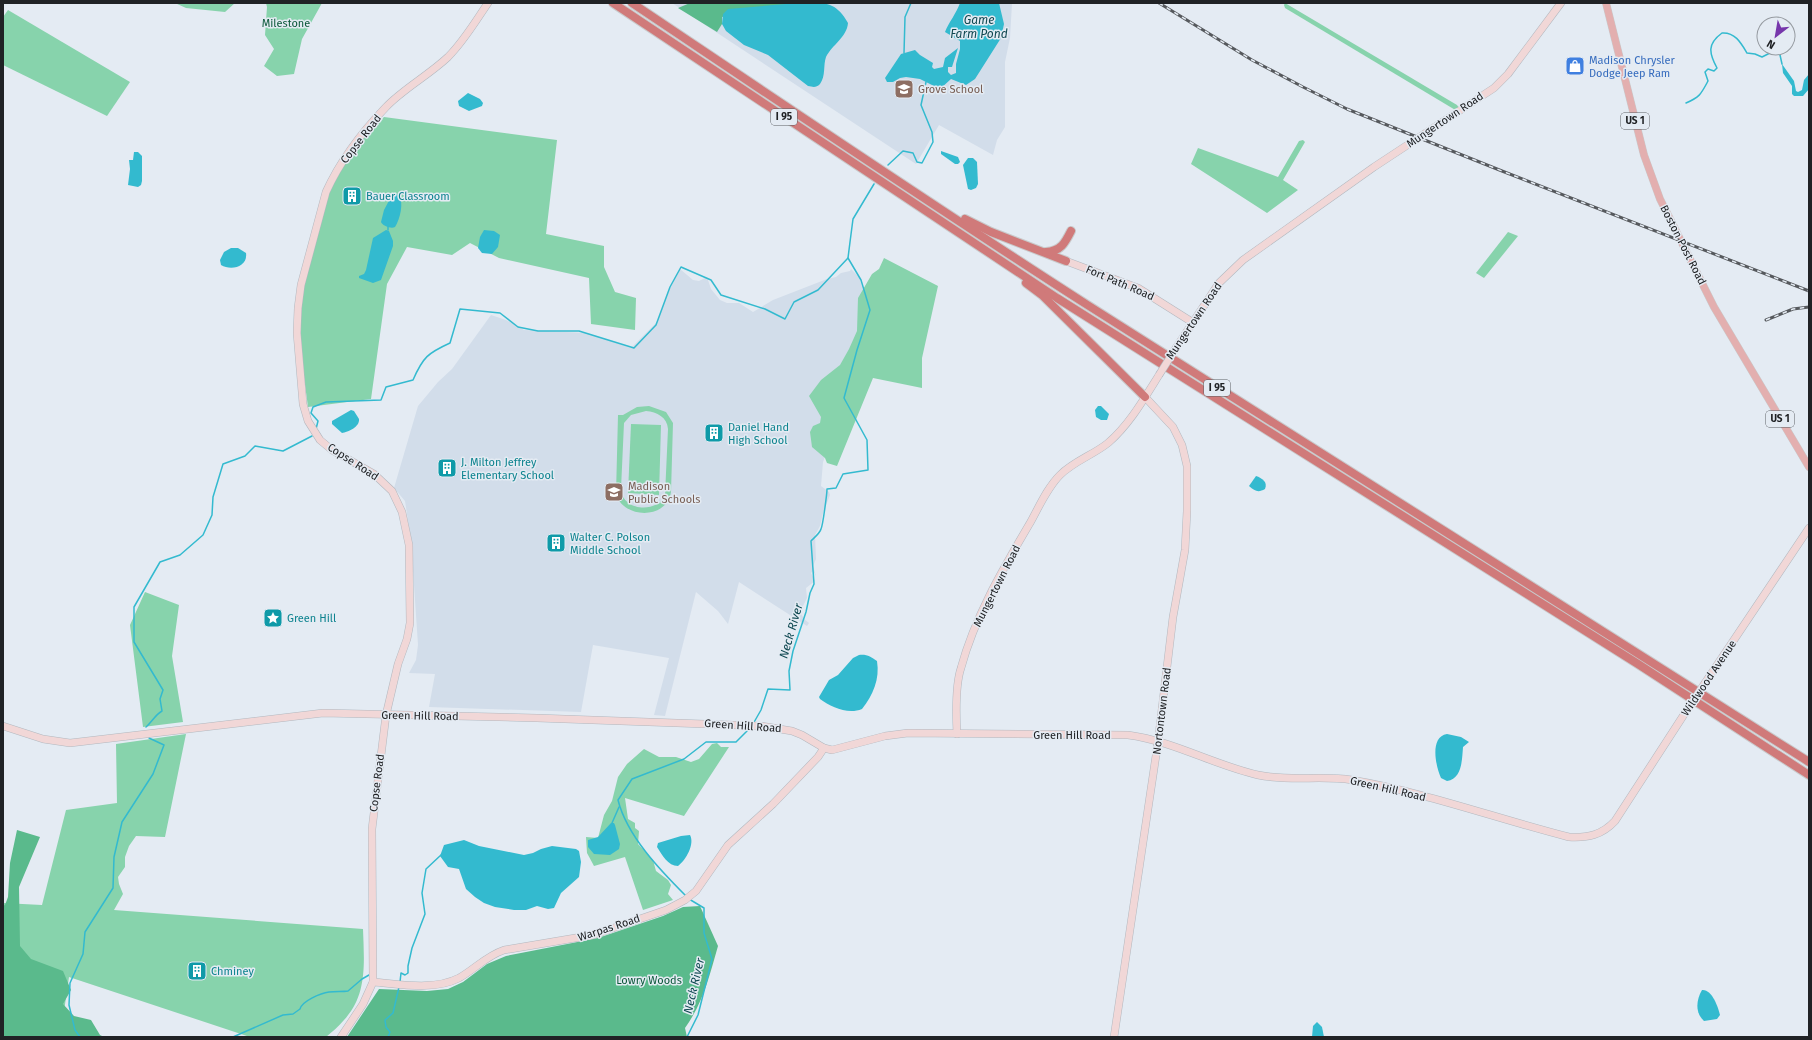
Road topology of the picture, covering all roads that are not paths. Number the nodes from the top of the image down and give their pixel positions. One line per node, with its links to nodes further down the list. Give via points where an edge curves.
1 (488, 3): 15 (street, Copse Road, via 448,57 386,106 349,151 326,192 301,284 297,333 303,404 308,421 320,440 332,450 371,472 388,486 398,500 405,524 410,623)
2 (613, 3): 7 (highway, I 95)
3 (632, 3): 6 (highway, I 95)
4 (1561, 3): 11 (street, Mungertown Road, via 1504,79 1243,260 1219,283)
5 (1606, 3): 13 (main road, Boston Post Road / US 1, via 1640,142 1660,199 1714,307)
6 (860, 155): 9 (highway, via 972,223); 20 (highway, I 95, via 1098,312)
7 (954, 230): 12 (highway, via 1042,295); 21 (highway, I 95)
8 (1071, 231): 9 (highway, via 1063,246)
9 (1045, 252): 10 (highway)
10 (1066, 261): 11 (street, Fort Path Road, via 1138,288)
11 (1192, 322): 12 (street, Mungertown Road, bridge)
12 (1145, 397): 17 (street, Mungertown Road, via 1122,429 1108,442 1059,476 1005,565 982,613 961,667); 18 (street, Nortontown Road, via 1167,419 1176,433 1185,455 1188,480 1185,550 1173,617)
13 (1809, 467)
14 (1809, 528): 22 (street, Wildwood Avenue, bridge)
15 (386, 715): 16 (street, Green Hill Road, via 323,713 70,743); 19 (street, Green Hill Road, via 761,726 792,731); 23 (street, Copse Road, via 372,829)
16 (3, 726)
17 (957, 734): 18 (street, Green Hill Road, via 1128,735); 19 (street, Green Hill Road, via 908,732 832,750)
18 (1158, 742): 22 (street, Green Hill Road, via 1257,775 1292,780 1350,780 1393,788 1569,838 1590,837); 25 (street, Nortontown Road)
19 (824, 748): 23 (street, Warpas Road, via 773,804 728,845 694,893 675,906 584,937 504,950 445,983 421,985)
20 (1809, 762)
21 (1809, 775)
22 (1609, 828)
23 (373, 982): 24 (street, via 363,1004)
24 (341, 1037)
25 (1114, 1037)

